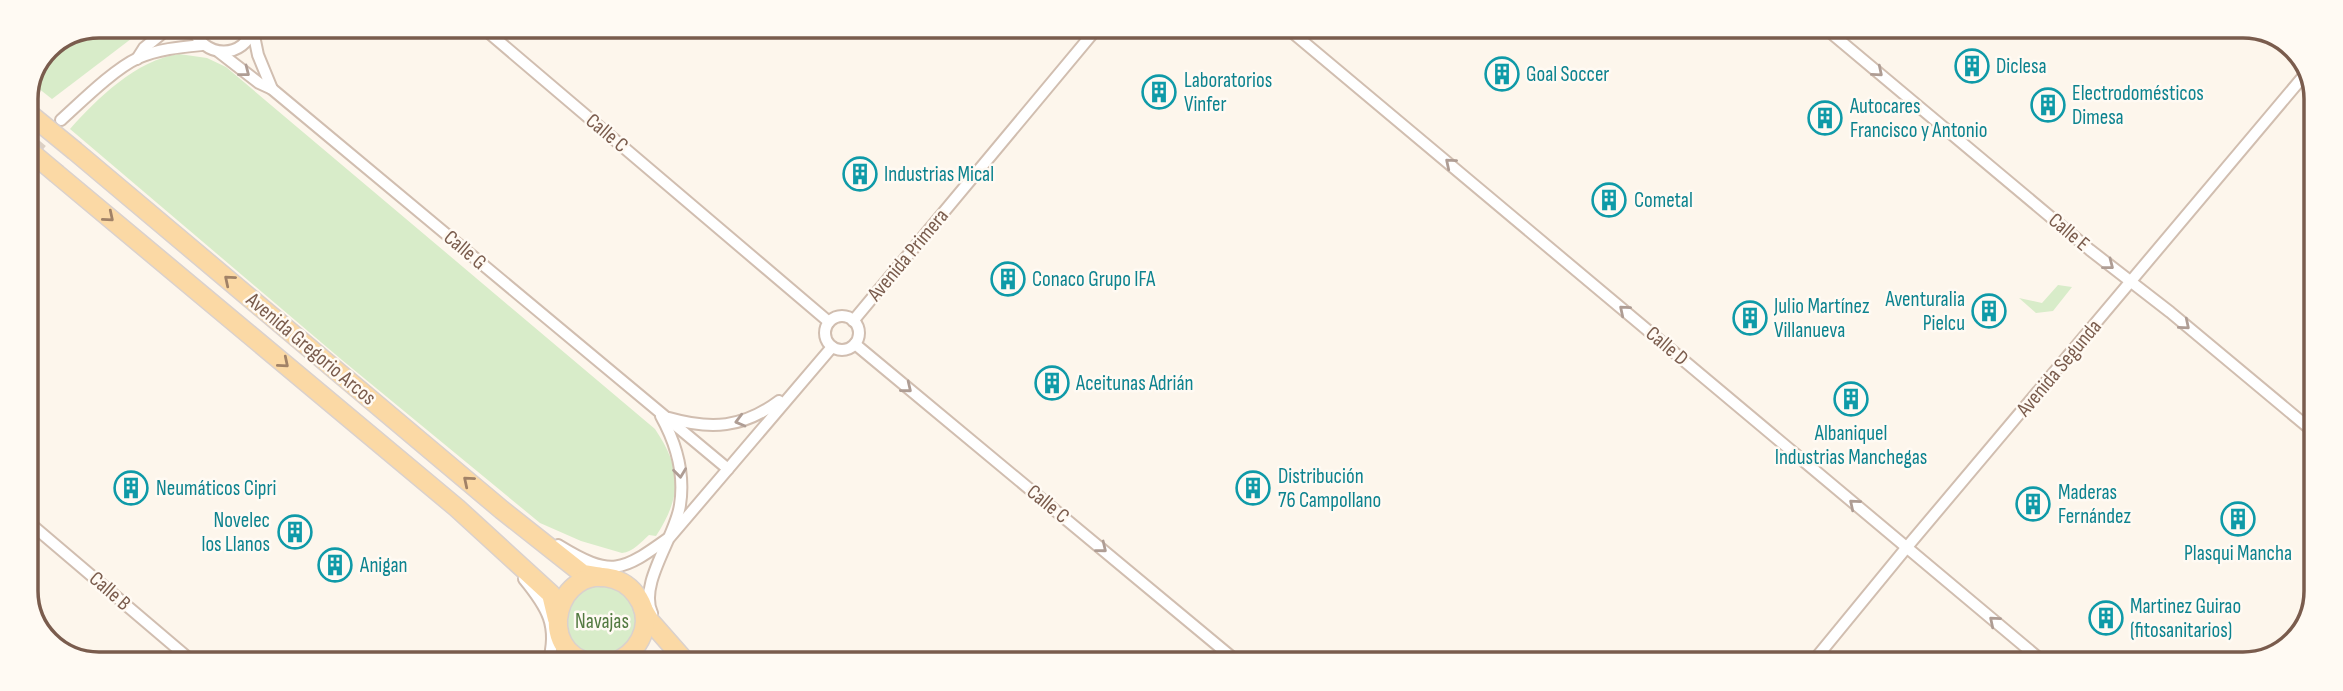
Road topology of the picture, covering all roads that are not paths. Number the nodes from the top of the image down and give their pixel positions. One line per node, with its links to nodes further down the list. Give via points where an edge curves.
1 (156, 38): 11 (street)
2 (197, 38): 9 (street)
3 (248, 38): 10 (street, via 236,49)
4 (255, 38): 13 (street, Calle G)
5 (495, 38): 19 (street, Calle C)
6 (1089, 38): 18 (street, Avenida Primera)
7 (1299, 38): 30 (street, Calle D, one-way to 7)
8 (1837, 38): 17 (street, Calle E, one-way to 17)
9 (202, 45): 10 (street, Calle G); 11 (street)
10 (219, 52): 13 (street, Calle G, one-way to 13)
11 (137, 59): 14 (street)
12 (2301, 79): 17 (street, Avenida Segunda)
13 (272, 89): 23 (street, Calle G)
14 (61, 120)
15 (38, 121): 27 (main road, Avenida Gregorio Arcos, one-way to 15, bridge)
16 (38, 158): 26 (main road, Avenida Gregorio Arcos, one-way to 26, bridge)
17 (2132, 282): 24 (street, Calle E, one-way to 24); 30 (street, Avenida Segunda)
18 (853, 321): 19 (street, via 838,316); 20 (street, via 859,332)
19 (829, 322): 21 (street, via 824,332)
20 (855, 344): 21 (street, via 844,350); 40 (street, Calle C, one-way to 40)
21 (832, 347): 22 (street)
22 (798, 387): 23 (street, Calle G, one-way to 23, via 764,412 732,424 706,426); 25 (street)
23 (662, 414): 25 (street, Calle G); 29 (street, Calle G, one-way to 29, via 681,472 680,506)
24 (2304, 424)
25 (728, 469): 29 (street)
26 (457, 508): 34 (street, via 541,599); 34 (main road, Avenida Gregorio Arcos, via 551,594)
27 (502, 510): 31 (street, via 590,564); 32 (main road, Avenida Gregorio Arcos, via 583,574)
28 (39, 531): 35 (street, Calle B)
29 (670, 537): 31 (street); 33 (street)
30 (1907, 547): 41 (street, Avenida Segunda); 42 (street, Calle D, one-way to 30)
31 (623, 566): 32 (street)
32 (604, 577): 33 (main road, Avenida Gregorio Arcos, via 628,586); 34 (main road, via 579,582 568,592 559,608)
33 (645, 601): 38 (main road, via 645,626); 39 (main road, via 650,621)
34 (556, 633): 36 (street); 37 (main road, Avenida Gregorio Arcos)
35 (181, 652)
36 (551, 652)
37 (570, 652)
38 (631, 652)
39 (677, 652)
40 (1226, 652)
41 (1821, 652)
42 (2033, 652)

